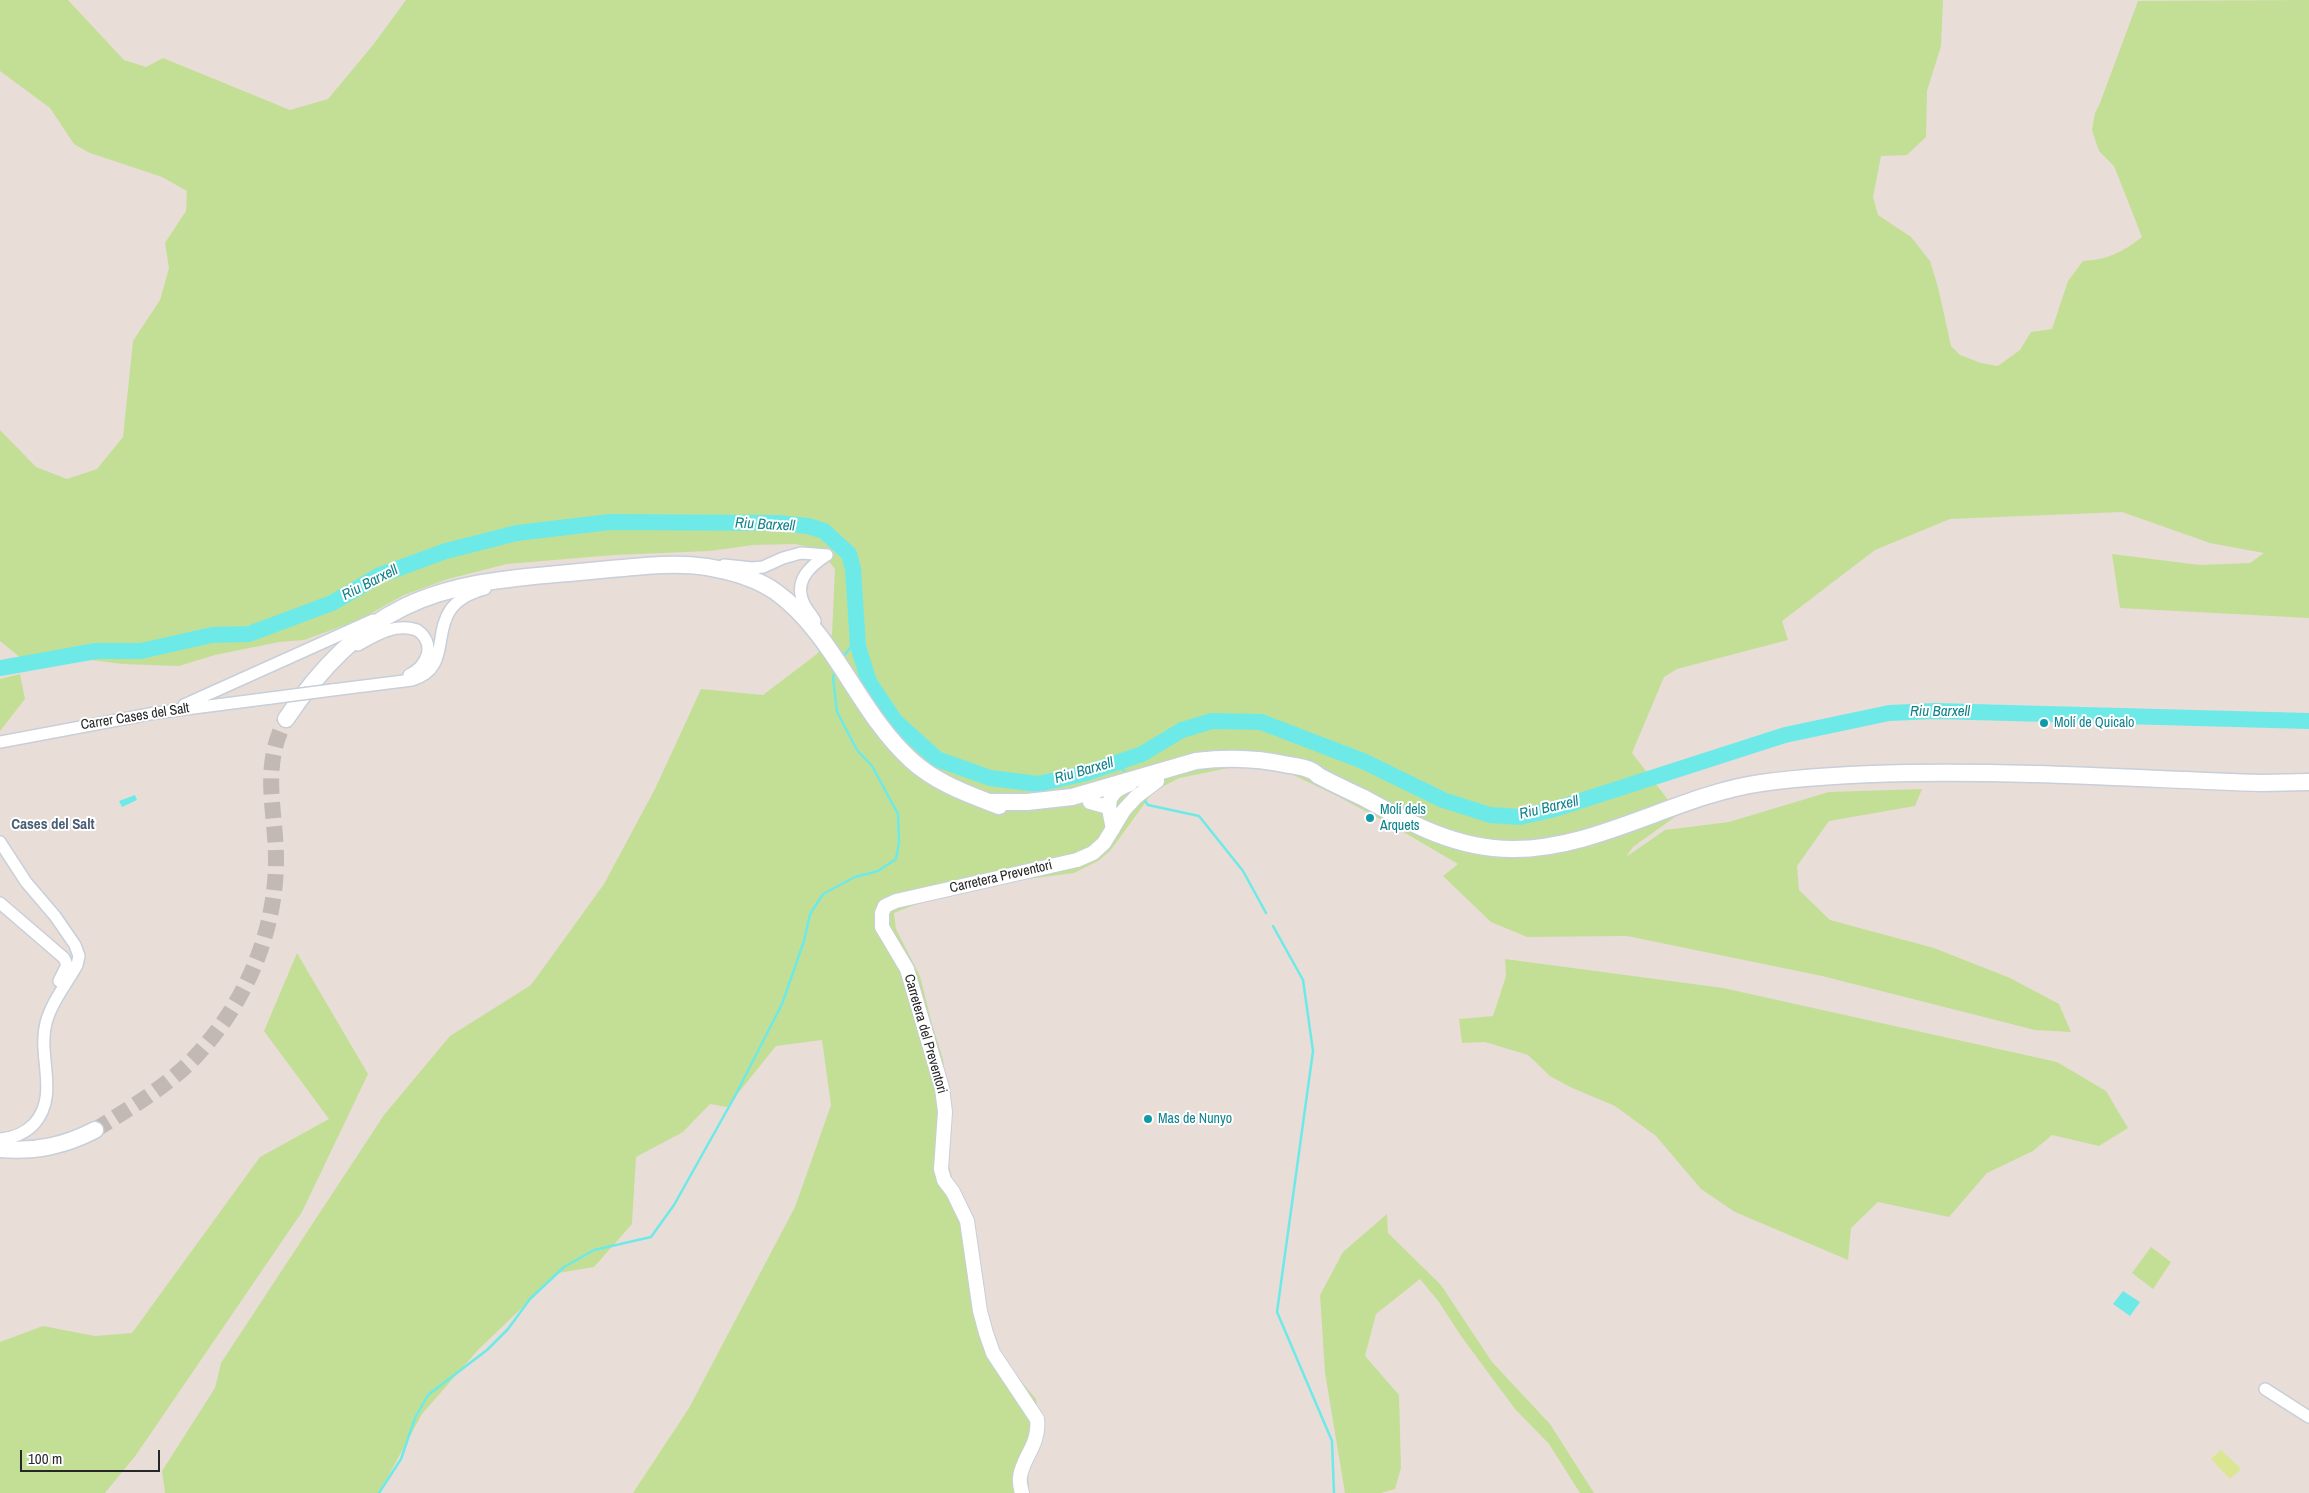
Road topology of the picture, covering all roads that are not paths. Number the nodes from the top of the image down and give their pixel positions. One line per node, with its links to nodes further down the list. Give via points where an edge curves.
1 (801, 554): 2 (street, via 763,567 721,564); 3 (street); 3 (street, via 827,555)
2 (706, 567): 4 (main road, via 650,566); 6 (main road, via 738,574 764,585 799,613)
3 (806, 572): 6 (street, via 800,593 804,605 815,619)
4 (530, 577): 5 (main road, via 465,586); 8 (street, Carrer Cases del Salt, via 476,591 458,601 444,620 439,652 432,668 418,678)
5 (404, 607): 7 (main road, via 369,630); 9 (street)
6 (818, 635): 16 (main road, via 881,726 912,761 949,786)
7 (333, 660): 8 (street, via 385,630 404,627 417,630 426,642 427,660 420,669); 10 (main road, via 306,689)
8 (396, 680): 9 (street, Carrer Cases del Salt, bridge)
9 (172, 711): 11 (street, Carrer Cases del Salt)
10 (286, 719)
11 (0, 742)
12 (1153, 777): 13 (main road, via 1196,761 1234,758 1292,765 1310,769 1412,824 1445,838 1476,847 1513,850 1573,841 1725,789 1799,779 1966,772); 14 (main road); 15 (main road); 17 (street, Carretera Preventori)
13 (2309, 784)
14 (1072, 797): 15 (street, via 1084,798 1109,791); 16 (main road)
15 (1111, 800): 16 (main road, via 1048,810 1002,808); 17 (street, via 1120,796); 18 (street)
16 (988, 802)
17 (1124, 810): 18 (street, Carretera Preventori)
18 (1113, 829): 21 (street, Carretera Preventori, via 1093,853 1077,860 896,901 885,906)
19 (0, 842): 22 (street, via 79,953 77,965 49,1014)
20 (0, 903): 22 (street, via 66,961 66,969 41,1015)
21 (882, 913): 28 (street, Carretera del Preventori, via 885,936 907,969 942,1088 945,1112 941,1169 967,1221 986,1334 993,1353 1037,1419 1034,1446 1020,1478)
22 (44, 1032): 24 (street, via 47,1081 43,1109 26,1131)
23 (95, 1130): 25 (main road, via 58,1146)
24 (0, 1139)
25 (0, 1149)
26 (2265, 1389): 27 (street)
27 (2309, 1417)
28 (1022, 1493)

